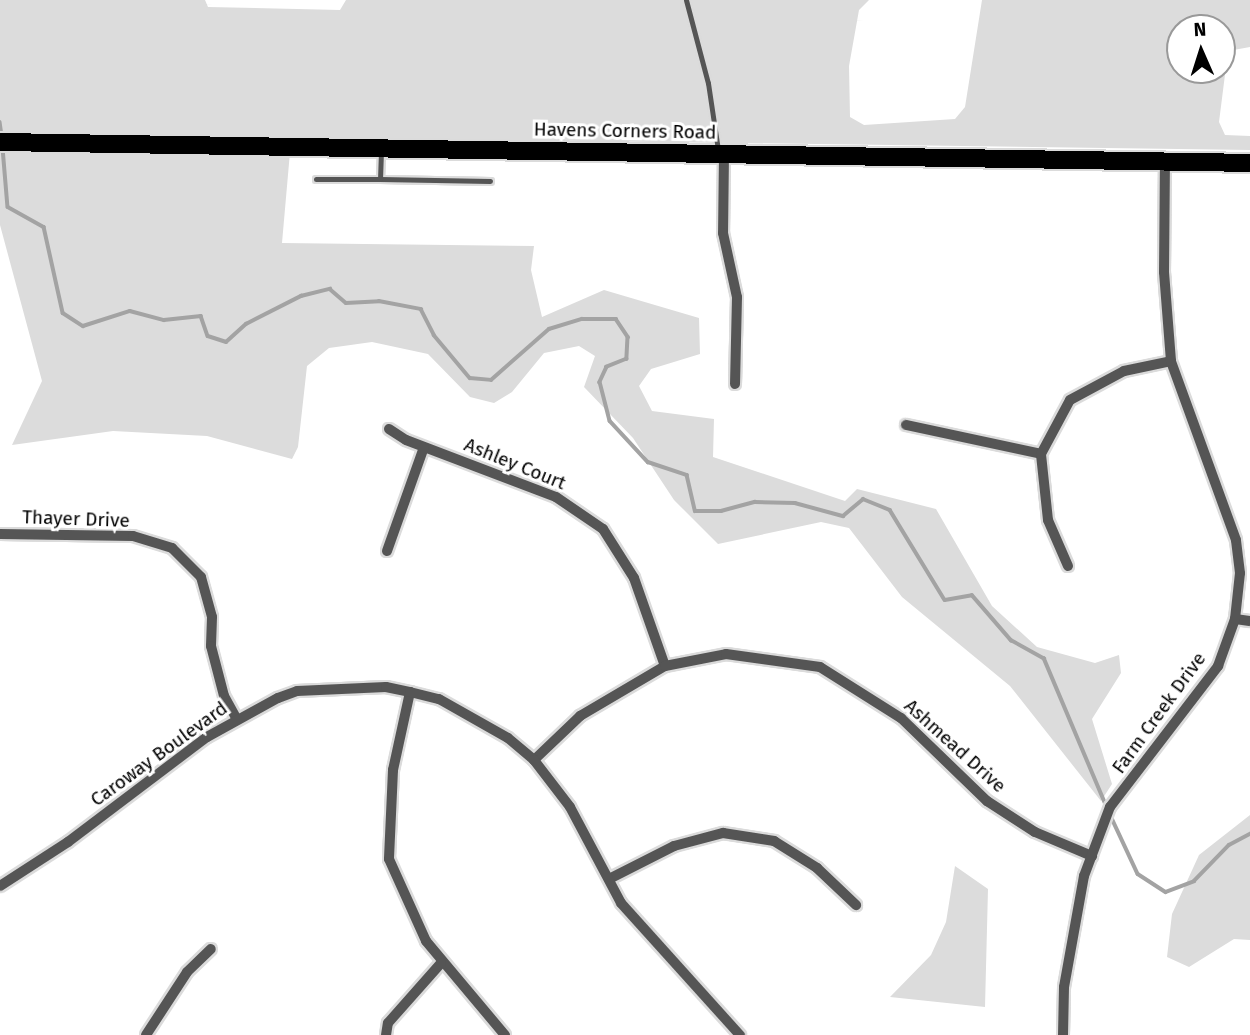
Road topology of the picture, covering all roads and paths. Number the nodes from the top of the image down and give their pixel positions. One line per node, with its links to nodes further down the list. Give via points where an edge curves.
1 (686, 0): 4 (lane)
2 (0, 142): 3 (main road, Havens Corners Road)
3 (381, 148): 4 (main road, Havens Corners Road); 8 (lane)
4 (721, 153): 5 (main road, Havens Corners Road); 11 (street, via 723,233 737,297)
5 (1165, 162): 6 (main road, Havens Corners Road); 10 (street, Farm Creek Drive, via 1164,272)
6 (1250, 163)
7 (316, 179): 8 (lane)
8 (380, 179): 9 (lane)
9 (490, 181)
10 (1171, 361): 15 (street, via 1124,371 1070,400); 19 (street, Farm Creek Drive, via 1236,540 1240,573)
11 (735, 384)
12 (906, 425): 15 (street)
13 (389, 429): 14 (street, Ashley Court)
14 (424, 447): 17 (street); 21 (street, Ashley Court, via 556,497 603,529 634,578)
15 (1041, 454): 18 (street, via 1048,520)
16 (0, 534): 23 (street, Thayer Drive, via 133,536 172,548 201,577 212,617 211,646 224,696)
17 (387, 551)
18 (1068, 566)
19 (1235, 619): 20 (street); 25 (street, Farm Creek Drive, via 1218,666 1110,807)
20 (1250, 621)
21 (665, 666): 24 (street, Ashmead Drive, via 580,716); 25 (street, Ashmead Drive, via 726,654 820,667 901,718 987,801 1035,832)
22 (410, 692): 23 (street, Caroway Boulevard, via 386,687 297,691); 24 (street, Caroway Boulevard, via 439,699 508,738); 30 (street, via 393,770 388,859)
23 (236, 718): 27 (street, Caroway Boulevard, via 68,842)
24 (534, 760): 26 (street, Caroway Boulevard, via 570,807)
25 (1092, 856): 35 (street, Farm Creek Drive, via 1083,876 1064,987)
26 (609, 879): 28 (street, via 674,846 723,833 774,841 817,867); 34 (street, Caroway Boulevard, via 621,903)
27 (0, 886)
28 (856, 905)
29 (211, 949): 31 (street, via 187,972)
30 (441, 962): 32 (street, via 388,1023); 33 (street, via 464,981)
31 (146, 1035)
32 (386, 1035)
33 (505, 1035)
34 (740, 1035)
35 (1063, 1035)

